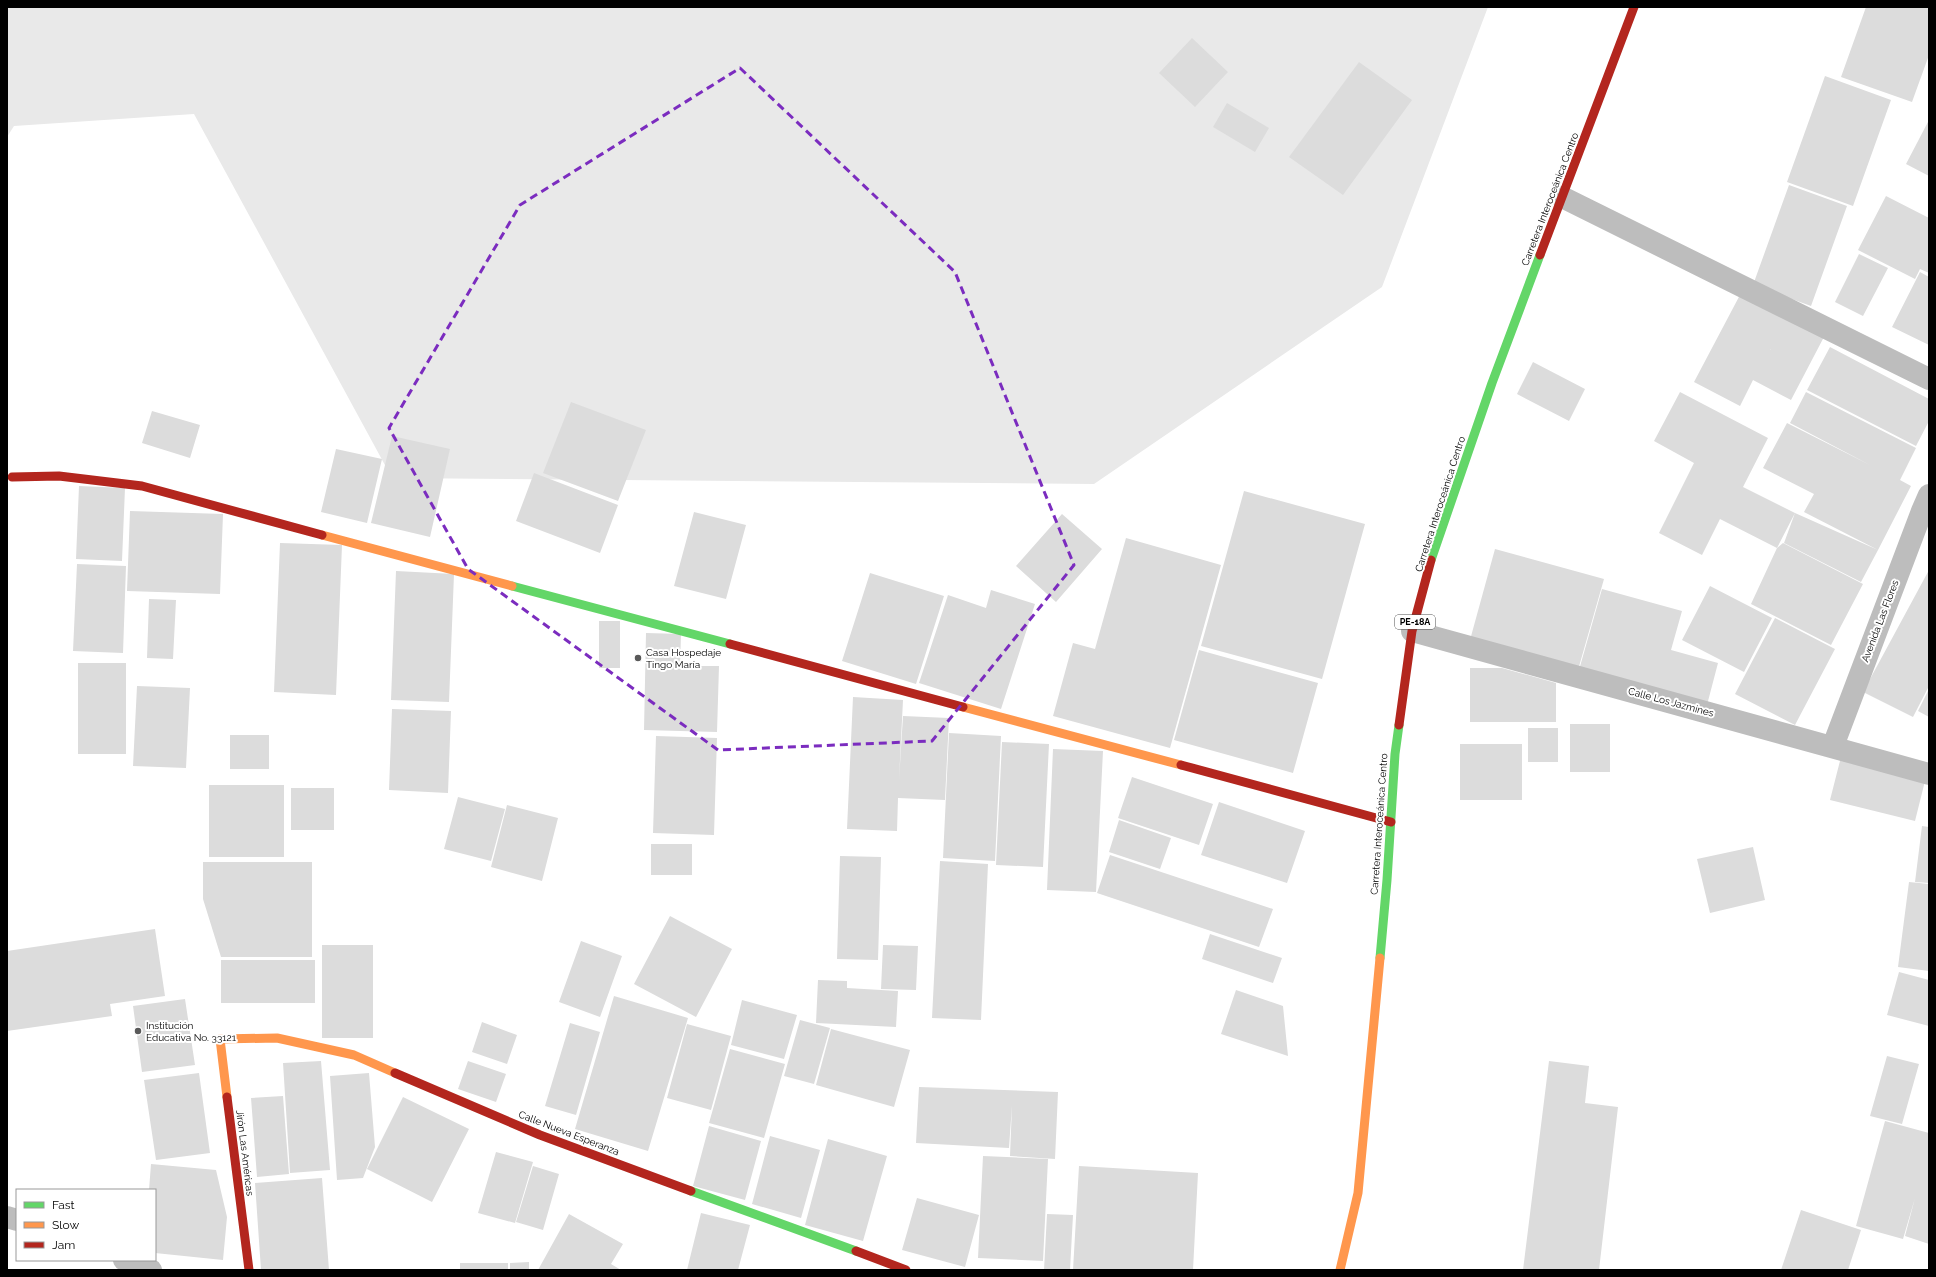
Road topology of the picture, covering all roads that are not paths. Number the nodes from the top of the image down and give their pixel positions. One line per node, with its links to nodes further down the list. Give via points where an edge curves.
1 (1634, 7): 2 (main road, Carretera Interoceánica Centro / PE-18A)
2 (1562, 197): 3 (street); 6 (main road, Carretera Interoceánica Centro / PE-18A, via 1492,383 1434,550)
3 (1929, 379)
4 (12, 477): 9 (main road, via 59,476 142,486)
5 (1926, 507): 7 (street, Avenida Las Flores)
6 (1412, 631): 7 (street, Calle Los Jazmines); 9 (main road, Carretera Interoceánica Centro / PE-18A, via 1395,754)
7 (1833, 746): 8 (street, Calle Los Jazmines)
8 (1929, 774)
9 (1391, 822): 15 (main road, Carretera Interoceánica Centro / PE-18A, via 1358,1193)
10 (220, 1039): 13 (main road, Jirón Las Américas); 14 (main road, Calle Nueva Esperanza, via 277,1038 354,1055 540,1135)
11 (127, 1261): 12 (street)
12 (151, 1270)
13 (249, 1270)
14 (906, 1270)
15 (1340, 1270)

